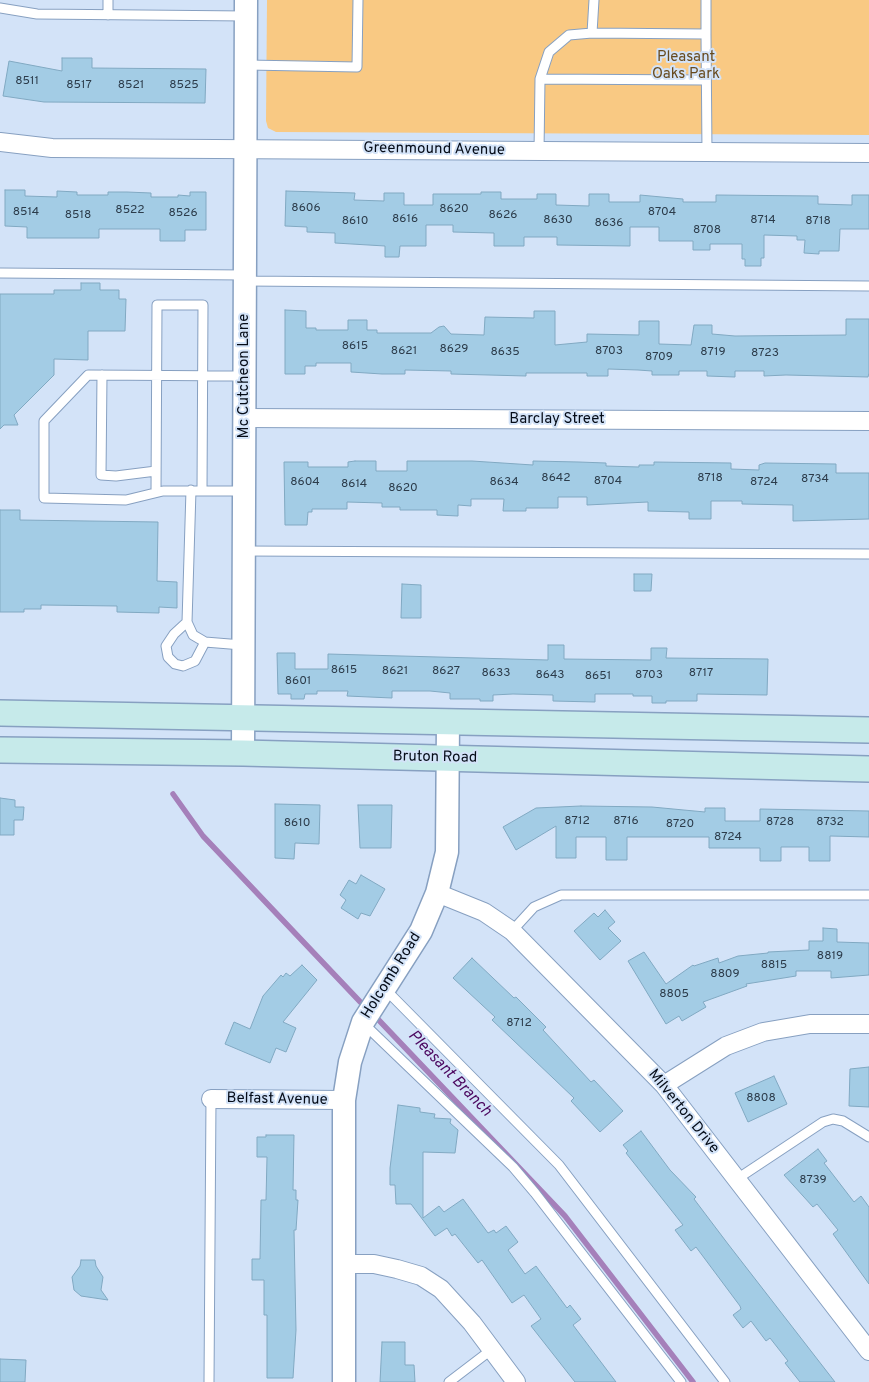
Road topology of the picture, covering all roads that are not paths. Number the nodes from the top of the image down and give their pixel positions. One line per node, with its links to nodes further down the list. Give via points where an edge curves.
1 (108, 0): 7 (lane)
2 (358, 0): 10 (lane, via 357,67)
3 (594, 0): 8 (lane)
4 (706, 0): 9 (lane)
5 (0, 8): 7 (lane, via 36,14)
6 (246, 8): 7 (lane); 10 (street, Mc Cutcheon Lane)
7 (108, 16)
8 (592, 33): 9 (lane); 11 (lane, via 569,35 549,52)
9 (706, 34): 12 (lane)
10 (246, 65): 14 (street, Mc Cutcheon Lane)
11 (540, 79): 12 (lane); 15 (lane)
12 (706, 80): 16 (lane)
13 (0, 142): 14 (street, Greenmound Avenue, via 52,148)
14 (246, 148): 15 (street, Greenmound Avenue); 19 (street, Mc Cutcheon Lane)
15 (540, 152): 16 (street, Greenmound Avenue)
16 (707, 153): 17 (street, Greenmound Avenue)
17 (869, 153)
18 (0, 273): 19 (lane)
19 (244, 278): 20 (lane); 24 (street, Mc Cutcheon Lane)
20 (869, 286)
21 (102, 375): 22 (lane); 27 (lane, via 101,475); 31 (lane, via 88,375 44,421 44,498 126,500)
22 (156, 376): 23 (lane); 23 (lane, via 157,305 203,305); 27 (lane)
23 (202, 376): 24 (lane); 29 (lane)
24 (245, 376): 25 (street, Mc Cutcheon Lane)
25 (245, 418): 26 (street, Barclay Street); 30 (street, Mc Cutcheon Lane)
26 (869, 422)
27 (156, 471): 31 (lane)
28 (191, 490): 29 (lane); 31 (lane); 34 (lane)
29 (202, 490): 30 (lane)
30 (244, 491): 32 (street, Mc Cutcheon Lane)
31 (156, 492)
32 (244, 551): 33 (lane); 36 (street, Mc Cutcheon Lane)
33 (869, 554)
34 (188, 622): 35 (lane, via 193,635); 35 (lane, via 166,646 168,657 174,664 183,666 195,661)
35 (206, 642): 36 (lane)
36 (243, 645): 38 (street, Mc Cutcheon Lane)
37 (0, 713): 38 (main road)
38 (243, 718): 39 (main road); 42 (street, Mc Cutcheon Lane)
39 (448, 721): 40 (main road); 43 (street, Holcomb Road)
40 (869, 730)
41 (0, 750): 42 (main road, Bruton Road)
42 (243, 753): 43 (main road, Bruton Road)
43 (448, 758): 44 (main road, Bruton Road); 45 (street, Holcomb Road, via 447,852)
44 (869, 768)
45 (437, 893): 47 (street, Milverton Drive, via 484,912); 48 (street, Holcomb Road, via 421,931)
46 (869, 896): 47 (lane, via 561,895 534,907)
47 (512, 931): 51 (street, Milverton Drive)
48 (380, 992): 49 (street, Holcomb Road); 64 (lane, via 559,1165)
49 (363, 1022): 53 (street, Holcomb Road, via 350,1062); 63 (lane, via 530,1186)
50 (869, 1024): 51 (street, via 810,1024 763,1032 726,1046)
51 (664, 1086): 55 (street, Milverton Drive)
52 (210, 1099): 53 (street, Belfast Avenue); 59 (lane)
53 (344, 1100): 56 (street, Holcomb Road)
54 (869, 1136): 55 (lane, via 843,1122 833,1119 823,1122)
55 (736, 1179): 58 (street, Milverton Drive)
56 (343, 1264): 57 (street, via 374,1264 421,1276 441,1289); 60 (street, Holcomb Road)
57 (491, 1350): 61 (lane); 62 (street)
58 (869, 1351)
59 (209, 1382)
60 (344, 1382)
61 (449, 1382)
62 (516, 1382)
63 (681, 1382)
64 (725, 1382)

